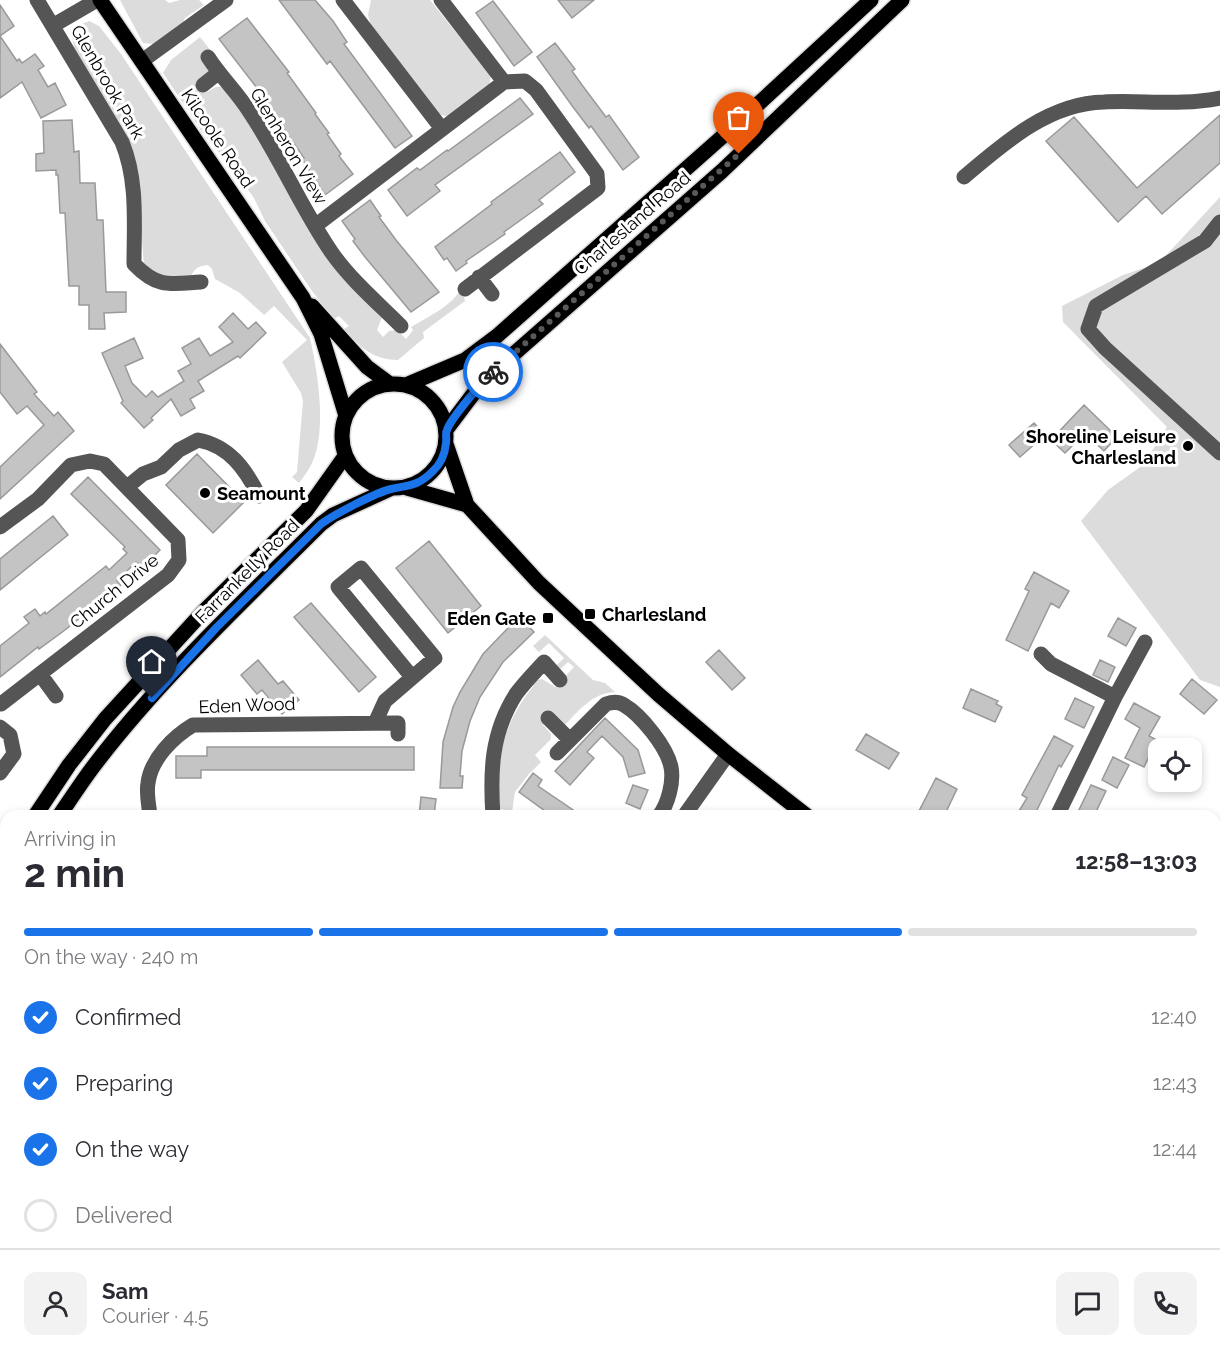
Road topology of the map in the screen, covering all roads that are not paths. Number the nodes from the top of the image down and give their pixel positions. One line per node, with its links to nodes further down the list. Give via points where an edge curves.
1 (38, 0): 10 (street, Glenbrook Park)
2 (99, 0): 10 (street, Glenbrook Park); 12 (main road, Kilcoole Road)
3 (226, 0): 12 (street)
4 (344, 0): 9 (street)
5 (360, 0): 9 (street)
6 (441, 0): 14 (street)
7 (871, 0): 28 (main road, Charlesland Road, via 497,336 465,360)
8 (902, 0): 30 (main road, Charlesland Road, via 722,171 483,381)
9 (358, 19): 17 (street)
10 (54, 25): 22 (street, Glenbrook Park, via 130,161 135,202 135,264 144,274 165,285)
11 (208, 57): 13 (street, Glenheron View)
12 (142, 61): 25 (main road, Kilcoole Road)
13 (218, 73): 15 (street); 20 (street, Glenheron View, via 248,109)
14 (504, 82): 17 (street, Glenheron View); 21 (street, via 525,81 536,90 597,174 597,188)
15 (203, 85)
16 (1220, 98): 18 (street, via 1183,103 1102,102 1063,110 1008,140)
17 (442, 129): 20 (street, Glenheron View)
18 (964, 177)
19 (1220, 222): 31 (street, via 1205,241 1096,306 1088,329)
20 (315, 226): 26 (street, Glenheron View, via 333,255)
21 (479, 277): 23 (street); 24 (street)
22 (201, 282)
23 (465, 289)
24 (492, 294)
25 (303, 298): 27 (main road, via 367,367); 29 (main road, via 321,334)
26 (401, 326)
27 (390, 384): 28 (main road); 29 (main road, via 363,394)
28 (406, 385): 30 (main road, via 433,401 442,415)
29 (346, 416): 32 (main road, via 342,429)
30 (446, 437): 34 (main road, via 435,470); 37 (main road)
31 (1220, 453)
32 (345, 456): 35 (main road, via 363,479); 55 (main road, Farrankelly Road, via 306,511 203,612 105,719)
33 (127, 487): 36 (street, via 198,440 214,443 233,456); 38 (street, Church Drive, via 104,464 90,461 71,465 38,500); 41 (street, Church Drive, via 178,540 179,560 168,574)
34 (407, 488): 35 (main road); 37 (main road)
35 (390, 489): 56 (main road, Farrankelly Road, via 333,515 248,596 135,716)
36 (259, 496)
37 (466, 505): 53 (main road, via 539,583)
38 (0, 527)
39 (1145, 642): 45 (street)
40 (1041, 654): 45 (street, via 1051,664)
41 (40, 674): 44 (street); 46 (street, Church Drive)
42 (412, 676): 42 (street, via 338,587 362,568 435,658); 48 (street, via 384,701)
43 (560, 680): 58 (street, via 544,662 516,694 501,724 493,754)
44 (56, 696)
45 (1115, 697): 62 (street)
46 (1, 704)
47 (548, 718): 51 (street)
48 (375, 723): 50 (street, Eden Wood, via 398,723); 57 (street, Eden Wood, via 193,725 165,748 154,765 148,783)
49 (0, 727): 54 (street, via 10,735 14,754)
50 (398, 734)
51 (570, 740): 52 (street); 59 (street, via 606,704 623,704 663,746 671,768 670,790)
52 (557, 753)
53 (728, 754): 60 (street); 61 (main road)
54 (0, 773)
55 (38, 810)
56 (63, 810)
57 (150, 810)
58 (492, 810)
59 (662, 810)
60 (688, 810)
61 (799, 810)
62 (1060, 810)

